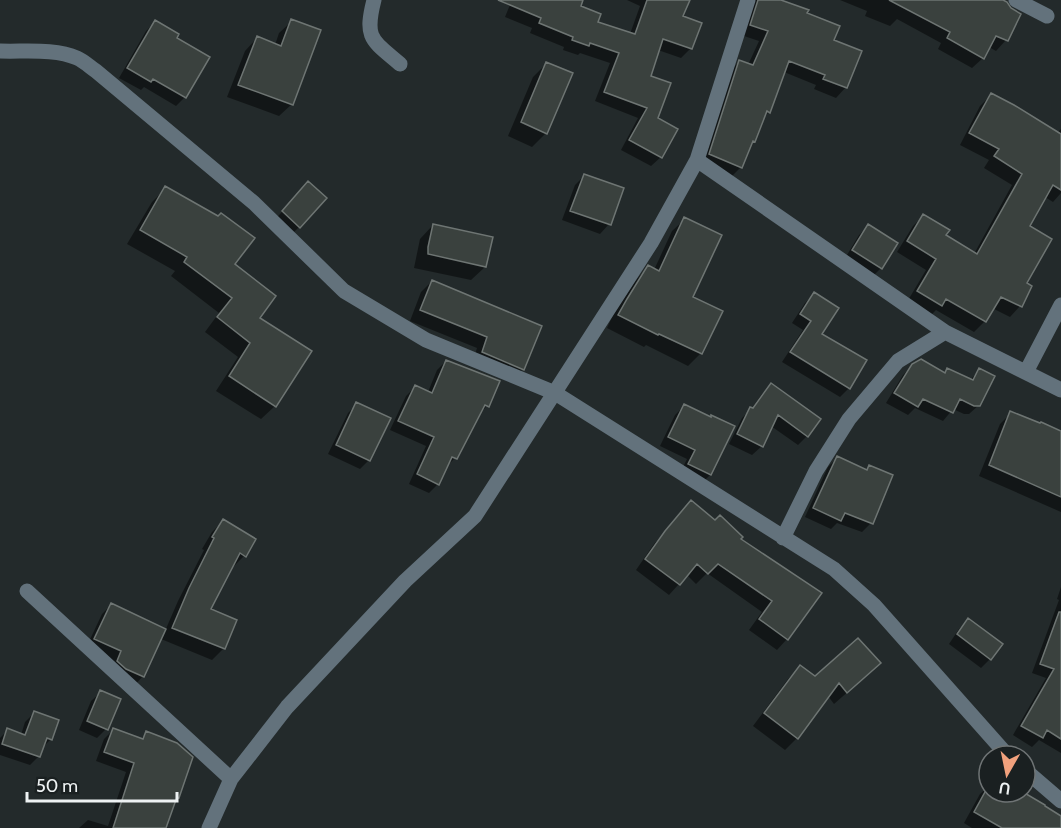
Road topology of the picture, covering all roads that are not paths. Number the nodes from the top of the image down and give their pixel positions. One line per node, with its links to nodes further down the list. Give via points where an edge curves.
1 (374, 0): 6 (street, via 369,28 374,41)
2 (748, 0): 7 (street)
3 (1016, 0): 4 (street)
4 (1047, 16)
5 (0, 51): 12 (street, via 45,52 78,58 254,203 344,291 426,340)
6 (400, 64)
7 (697, 160): 9 (street); 12 (street, via 651,243)
8 (1061, 305): 10 (street)
9 (945, 332): 10 (street); 13 (street, via 898,362 849,419 816,471)
10 (1026, 372): 11 (street)
11 (1061, 390)
12 (555, 393): 13 (street); 16 (street, via 475,516 405,581 287,707)
13 (783, 538): 15 (street, via 834,569 874,605)
14 (27, 591): 16 (street)
15 (997, 744)
16 (231, 779): 19 (street)
17 (1037, 780): 18 (street)
18 (1061, 801)
19 (209, 828)

